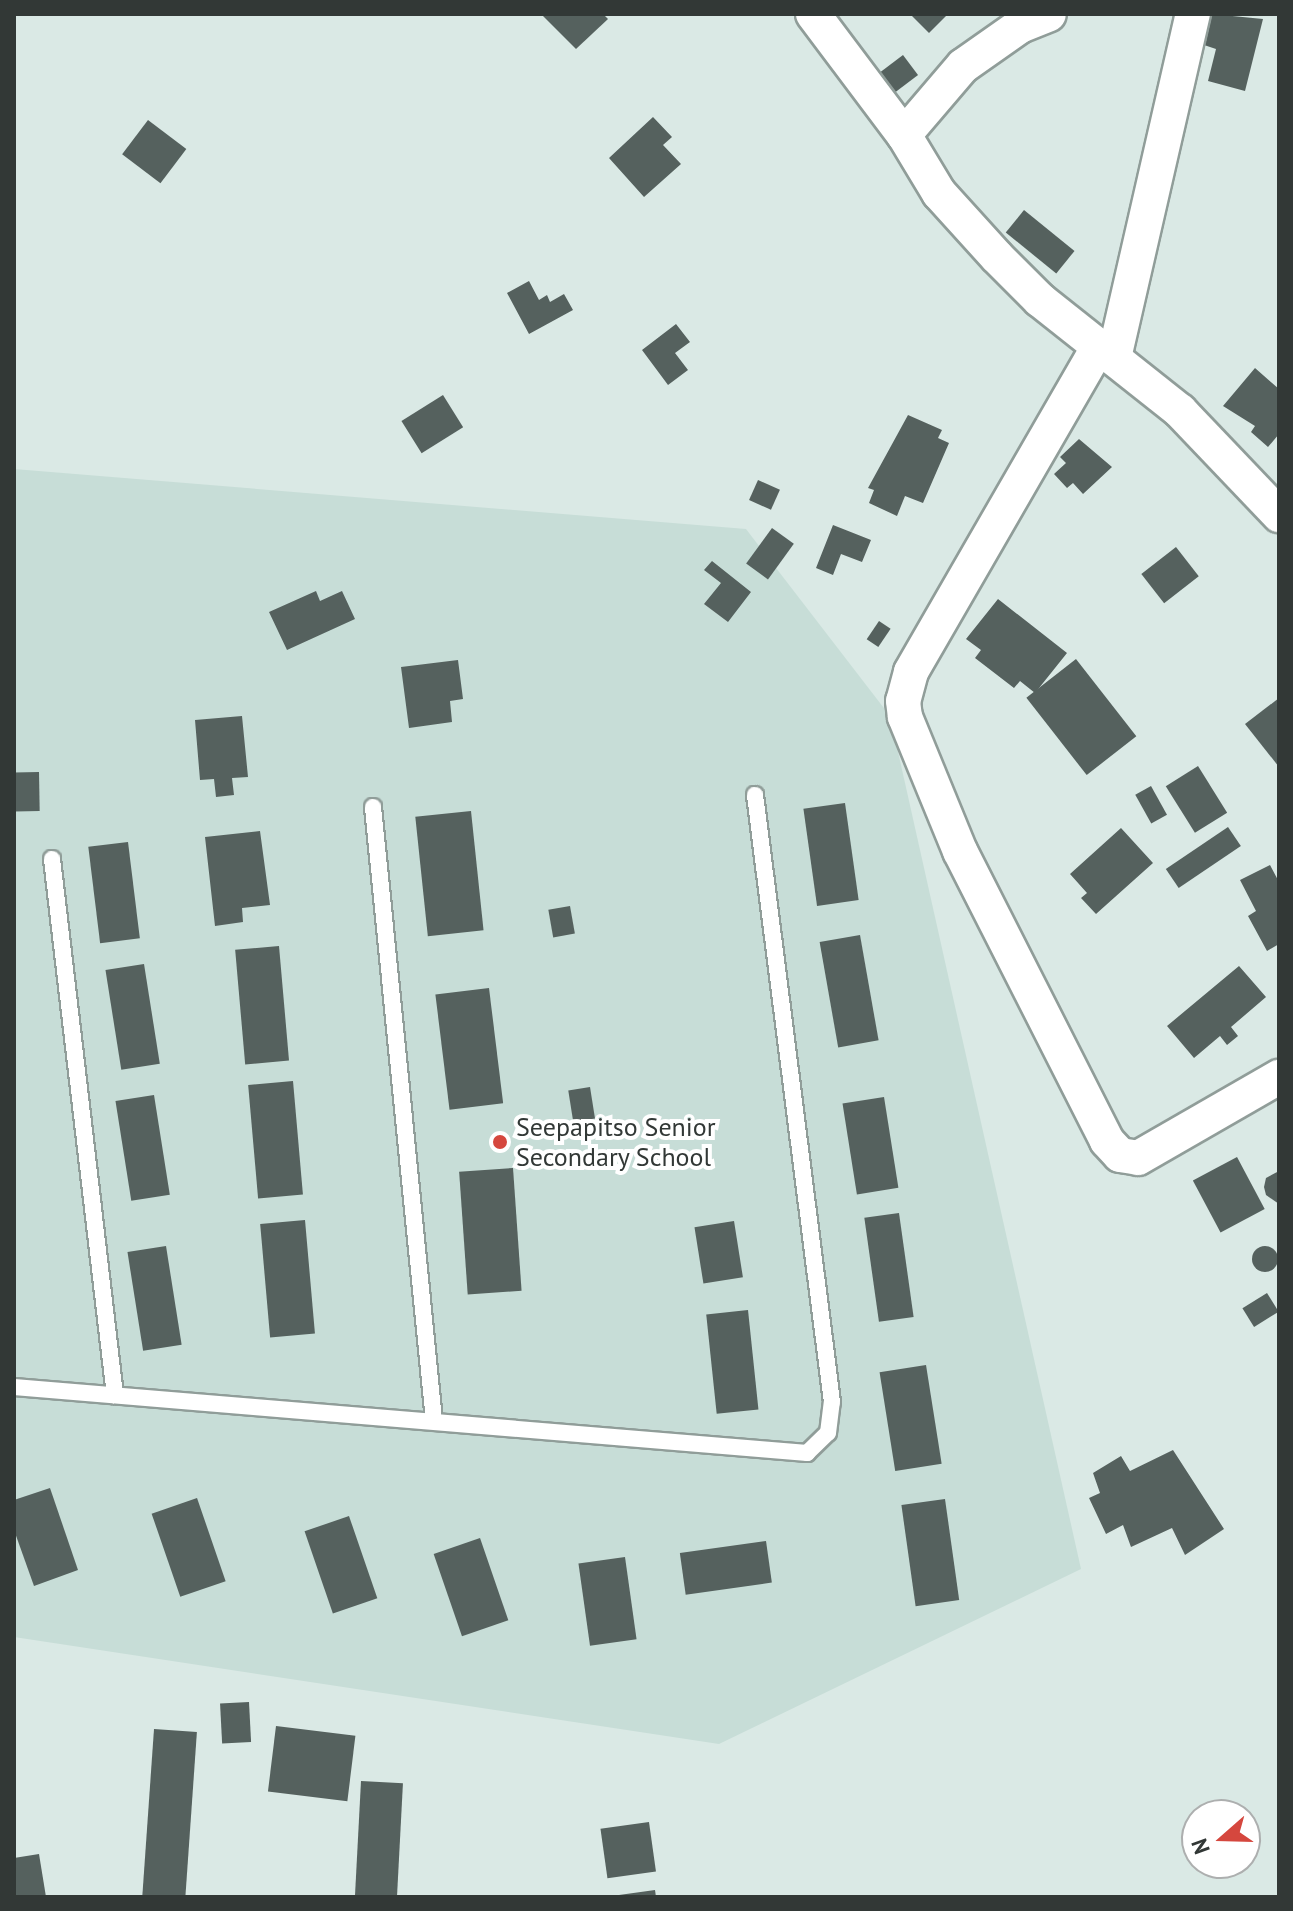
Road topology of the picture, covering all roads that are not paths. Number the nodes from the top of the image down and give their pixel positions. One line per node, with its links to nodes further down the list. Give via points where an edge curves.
1 (813, 14): 4 (street)
2 (1049, 14): 4 (street, via 1020,26 963,66)
3 (1193, 14): 5 (street)
4 (904, 135): 5 (street, via 939,193 997,257)
5 (1106, 352): 6 (street, via 1180,411); 10 (street, via 911,672 903,701 905,717 960,851 1107,1141 1120,1155 1138,1158)
6 (1279, 515)
7 (755, 795): 13 (lane, via 832,1402 828,1433 807,1453)
8 (373, 807): 13 (lane)
9 (52, 859): 12 (lane)
10 (1279, 1077)
11 (14, 1387): 12 (lane)
12 (115, 1395): 13 (lane)
13 (434, 1420)

